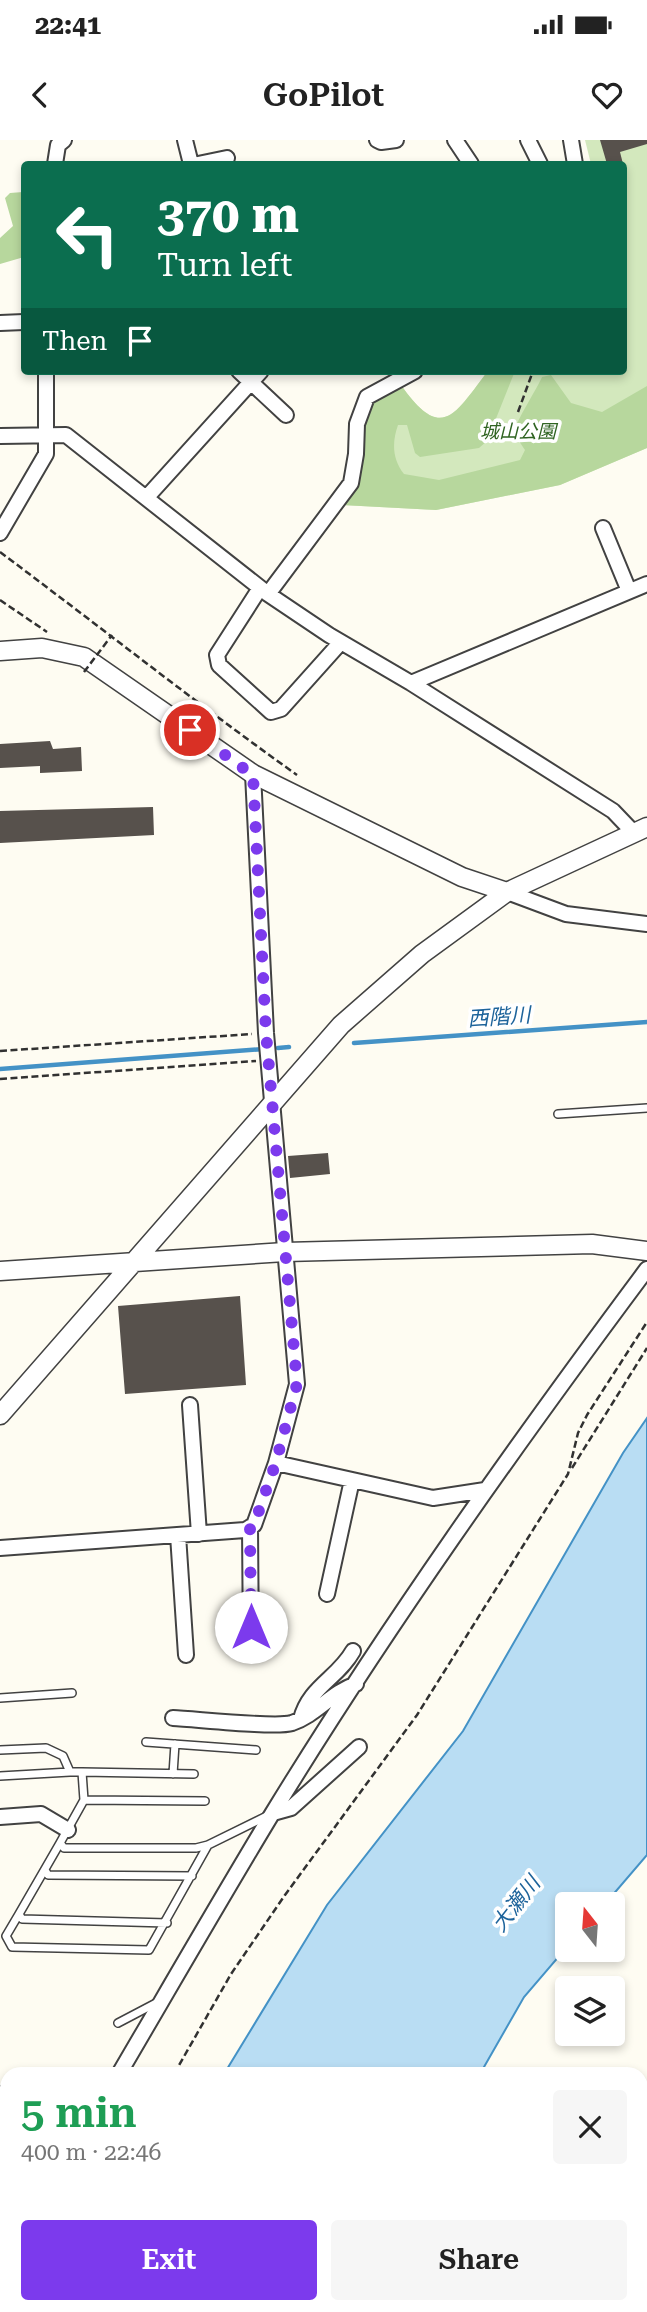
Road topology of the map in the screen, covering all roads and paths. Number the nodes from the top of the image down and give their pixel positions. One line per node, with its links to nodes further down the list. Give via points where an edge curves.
1 (64, 140): 9 (street, via 58,145)
2 (185, 140): 10 (street)
3 (377, 140): 4 (street)
4 (396, 140)
5 (455, 140): 12 (street)
6 (528, 140): 13 (street)
7 (571, 140): 14 (street)
8 (227, 158): 11 (street)
9 (55, 161)
10 (190, 161)
11 (212, 161)
12 (469, 161)
13 (538, 161)
14 (574, 161)
15 (21, 322): 16 (street)
16 (0, 323)
17 (46, 375): 26 (street)
18 (243, 375): 22 (street)
19 (257, 375): 22 (street)
20 (408, 375): 32 (street, via 368,397 357,424 351,483)
21 (532, 375): 23 (path)
22 (251, 382): 24 (street); 27 (street)
23 (518, 412)
24 (286, 415)
25 (0, 436): 26 (street)
26 (48, 436): 27 (street, via 65,435); 29 (street, via 46,454)
27 (147, 496): 32 (street)
28 (603, 528): 33 (street)
29 (0, 533)
30 (0, 552): 35 (path)
31 (647, 584): 33 (street)
32 (264, 591): 37 (street); 37 (street, via 217,655 219,664 271,712 281,709)
33 (629, 591): 40 (street)
34 (0, 600): 36 (path)
35 (111, 635): 39 (path, bridge); 42 (path, via 183,694)
36 (52, 636)
37 (341, 642): 40 (street)
38 (0, 651): 41 (street, via 42,648 84,657)
39 (84, 673)
40 (411, 682): 43 (street)
41 (253, 775): 44 (street, via 462,877); 46 (street)
42 (304, 781)
43 (641, 830): 44 (street)
44 (506, 892): 45 (street, via 566,914); 50 (street, via 422,954 341,1025)
45 (647, 925)
46 (266, 1033): 47 (path); 48 (street)
47 (0, 1051)
48 (269, 1060): 49 (path); 50 (street)
49 (0, 1079)
50 (274, 1099): 54 (street); 55 (street)
51 (647, 1108): 52 (lane)
52 (558, 1114)
53 (647, 1251): 54 (street, via 592,1244)
54 (285, 1252): 55 (street); 62 (street, via 297,1384)
55 (134, 1262): 57 (street); 61 (street)
56 (647, 1269): 65 (street)
57 (0, 1271)
58 (647, 1322): 63 (path, via 587,1415)
59 (647, 1348): 63 (path)
60 (190, 1405): 67 (street)
61 (0, 1415)
62 (276, 1462): 64 (street); 66 (street)
63 (568, 1474): 104 (path, via 417,1715 231,1975)
64 (352, 1480): 65 (street, via 433,1497); 70 (street)
65 (485, 1490): 74 (street)
66 (250, 1527): 67 (street); 72 (street)
67 (199, 1534): 68 (street)
68 (178, 1535): 69 (street); 73 (street)
69 (0, 1548)
70 (327, 1594)
71 (353, 1651): 78 (street, via 344,1668 324,1681 305,1703)
72 (251, 1652)
73 (186, 1655)
74 (356, 1684): 78 (street, via 337,1691); 91 (street)
75 (72, 1693): 76 (lane)
76 (0, 1698)
77 (173, 1718): 78 (street, via 290,1724)
78 (301, 1719)
79 (146, 1742): 80 (lane)
80 (175, 1744): 83 (lane); 86 (lane)
81 (359, 1747): 91 (street, via 291,1808)
82 (0, 1750): 84 (lane, via 46,1748 63,1756)
83 (256, 1750)
84 (70, 1772): 85 (lane); 88 (lane)
85 (82, 1772): 86 (lane); 89 (lane)
86 (173, 1774): 87 (lane)
87 (194, 1774)
88 (0, 1776)
89 (85, 1800): 90 (lane); 93 (lane)
90 (205, 1801)
91 (273, 1813): 94 (lane); 101 (street)
92 (0, 1817): 93 (street, via 41,1814)
93 (64, 1836): 94 (lane, via 64,1848); 95 (lane)
94 (208, 1845): 96 (lane)
95 (45, 1870): 96 (lane, via 48,1875); 97 (lane)
96 (192, 1875): 98 (lane)
97 (19, 1914): 98 (lane, via 22,1919); 100 (lane, via 6,1936)
98 (167, 1923): 100 (lane, via 149,1950)
99 (0, 1947): 100 (lane)
100 (12, 1947)
101 (162, 2001): 102 (lane); 103 (street)
102 (118, 2023)
103 (123, 2067)
104 (178, 2067)

